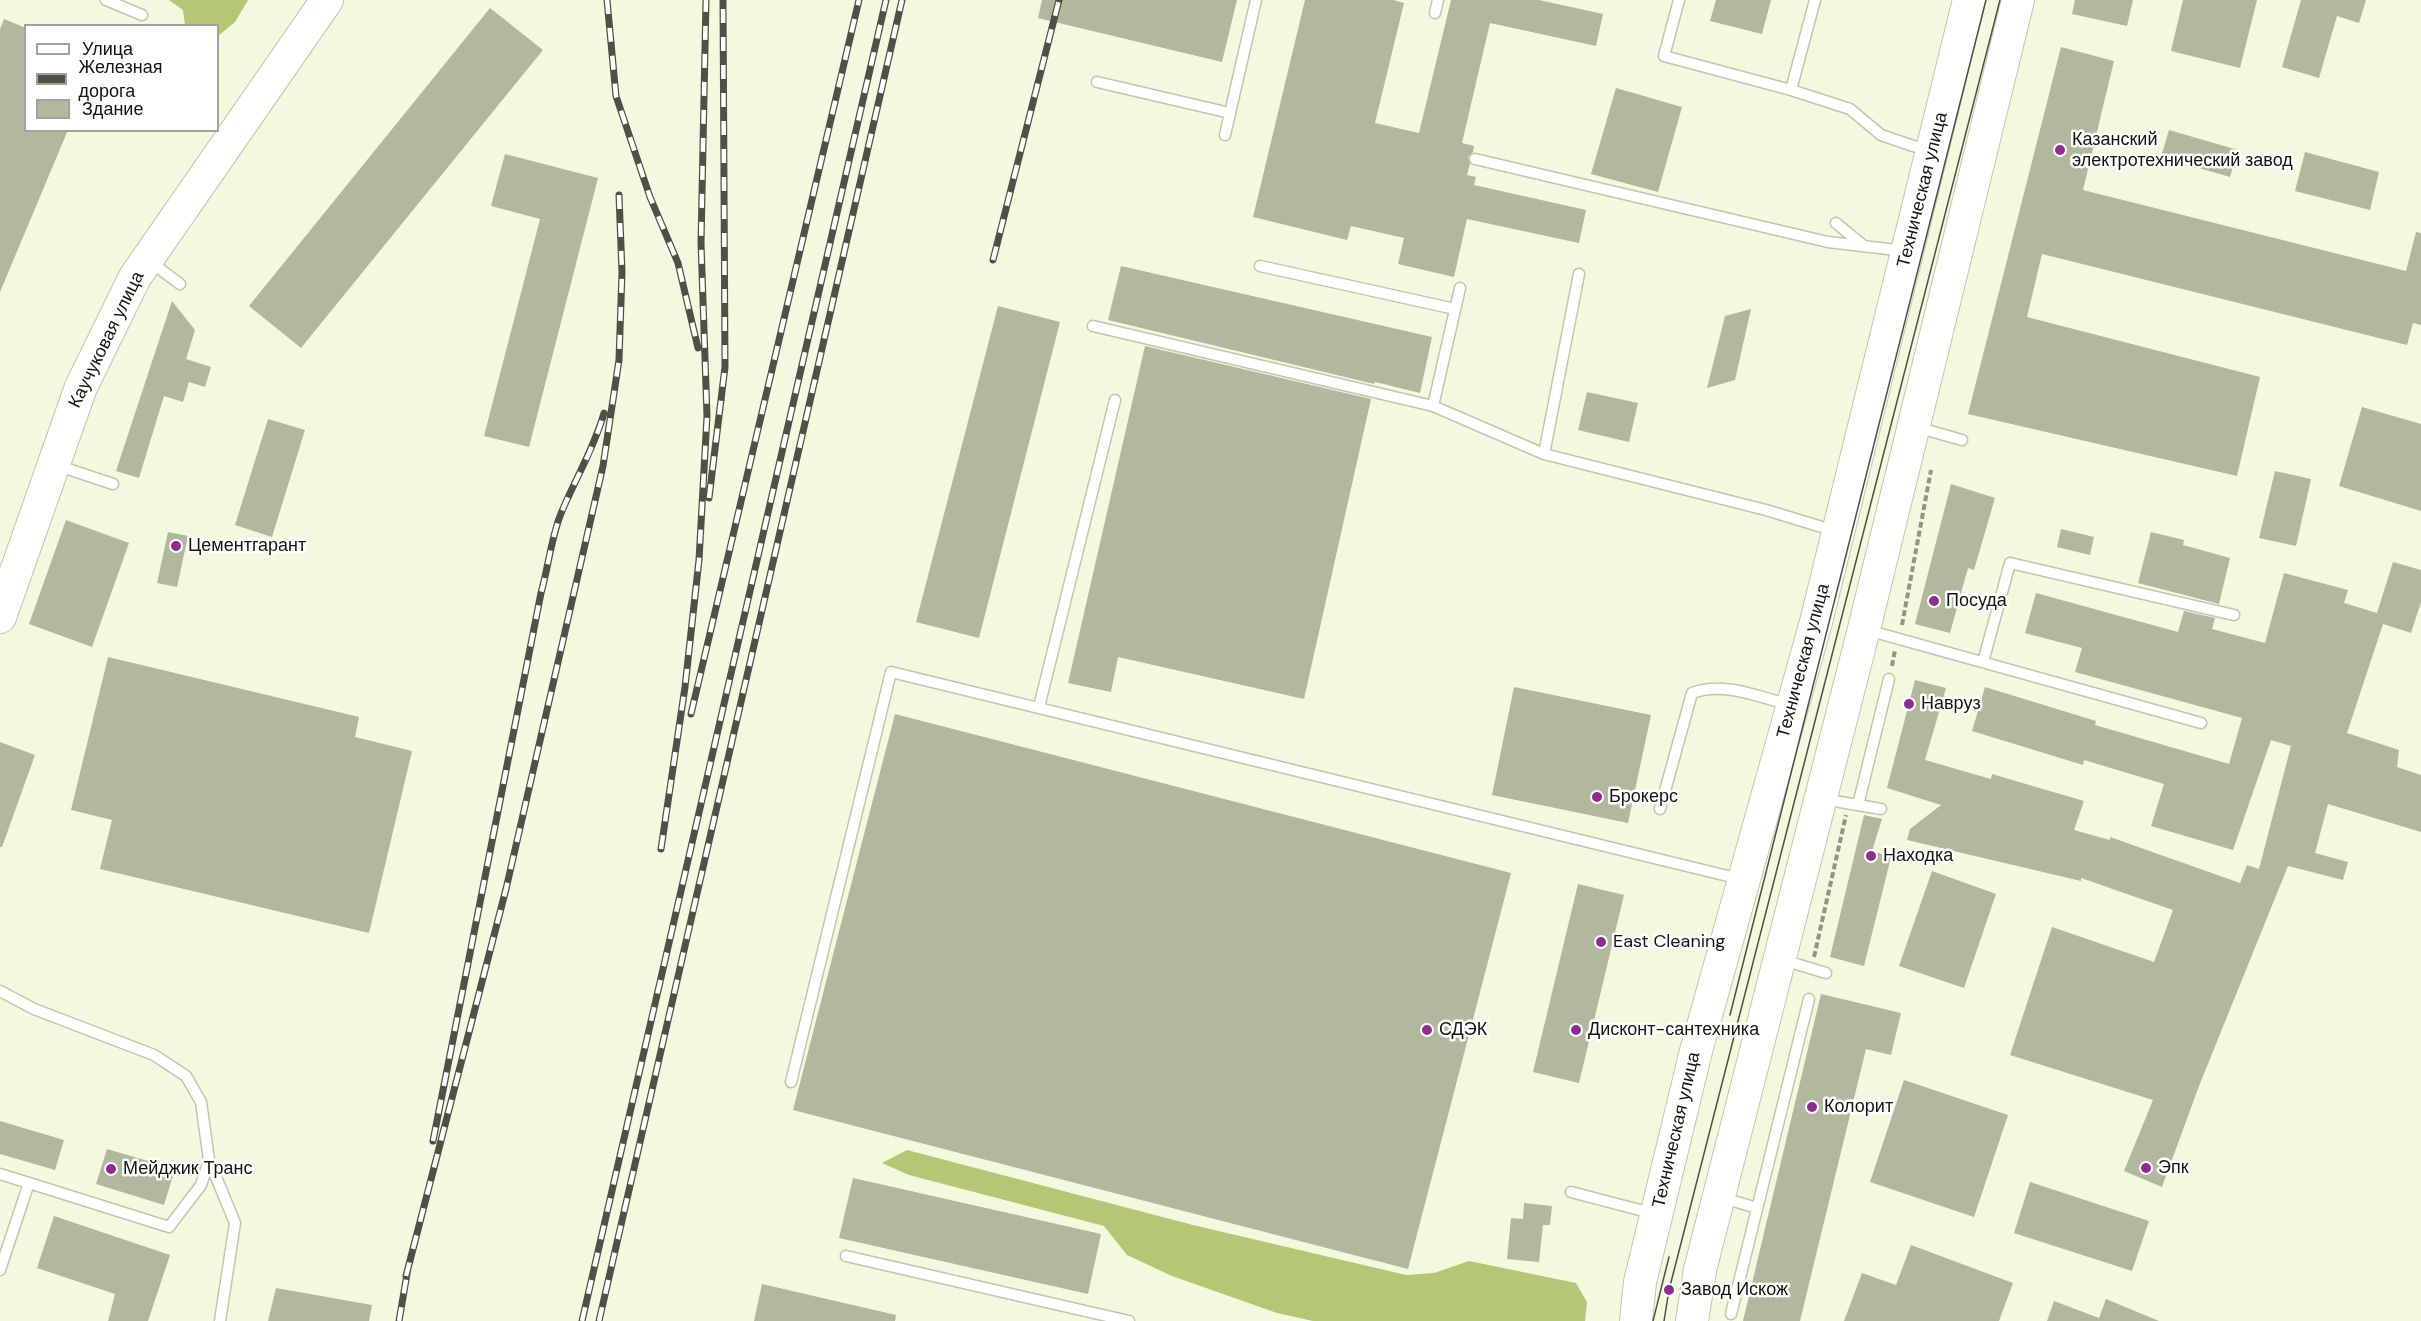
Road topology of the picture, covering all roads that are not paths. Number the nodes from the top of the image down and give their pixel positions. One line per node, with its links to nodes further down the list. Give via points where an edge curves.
1 (106, 0): 10 (lane)
2 (327, 0): 20 (main road, Каучуковая улица)
3 (1256, 0): 13 (lane)
4 (1438, 0): 9 (lane)
5 (1679, 0): 12 (lane, via 1664,56)
6 (1815, 0): 12 (lane)
7 (1969, 0): 15 (main road, Техническая улица)
8 (2018, 0): 29 (main road)
9 (1435, 13)
10 (142, 15)
11 (1097, 82): 13 (lane)
12 (1791, 90): 15 (lane, via 1850,109 1881,135)
13 (1230, 113): 14 (lane)
14 (1225, 135)
15 (1933, 153): 19 (main road, Техническая улица)
16 (1475, 159): 18 (lane, via 1828,242)
17 (1836, 223): 18 (lane)
18 (1864, 246): 19 (lane)
19 (1908, 252): 34 (main road, Техническая улица)
20 (147, 260): 23 (lane); 32 (main road, Каучуковая улица, via 81,387)
21 (1260, 266): 25 (lane)
22 (1579, 274): 31 (lane)
23 (180, 284)
24 (1460, 288): 25 (lane)
25 (1455, 309): 28 (lane)
26 (1093, 326): 28 (lane)
27 (1115, 400): 41 (lane)
28 (1433, 406): 31 (lane)
29 (1914, 426): 30 (lane); 37 (main road)
30 (1962, 440)
31 (1544, 454): 34 (lane)
32 (54, 464): 33 (lane); 36 (main road, Каучуковая улица)
33 (113, 484)
34 (1838, 532): 40 (main road, Техническая улица)
35 (2234, 615): 38 (lane, via 2010,563)
36 (0, 617)
37 (1864, 629): 38 (lane); 43 (main road)
38 (1983, 662): 42 (lane)
39 (1889, 679): 44 (lane)
40 (1792, 706): 45 (lane, via 1721,688 1692,693); 47 (main road, Техническая улица)
41 (1039, 707): 47 (lane); 52 (lane, via 891,672)
42 (2201, 723)
43 (1820, 799): 44 (lane); 48 (main road)
44 (1858, 805): 46 (lane)
45 (1660, 809)
46 (1881, 809)
47 (1744, 880): 59 (main road, Техническая улица, via 1696,1051)
48 (1779, 959): 49 (lane); 57 (main road)
49 (1826, 973)
50 (0, 991): 53 (lane, via 34,1009 154,1055 186,1076 201,1102)
51 (1809, 999): 58 (lane)
52 (791, 1082)
53 (209, 1160): 55 (lane, via 201,1185 168,1227); 63 (lane, via 235,1222)
54 (0, 1174): 55 (lane)
55 (29, 1183): 61 (lane)
56 (1571, 1192): 59 (lane)
57 (1719, 1196): 58 (lane); 66 (main road)
58 (1757, 1208): 62 (lane)
59 (1657, 1214): 65 (main road, Техническая улица, via 1640,1282)
60 (846, 1256): 64 (lane)
61 (0, 1270)
62 (1731, 1314)
63 (220, 1321)
64 (1129, 1321)
65 (1636, 1321)
66 (1692, 1321)

